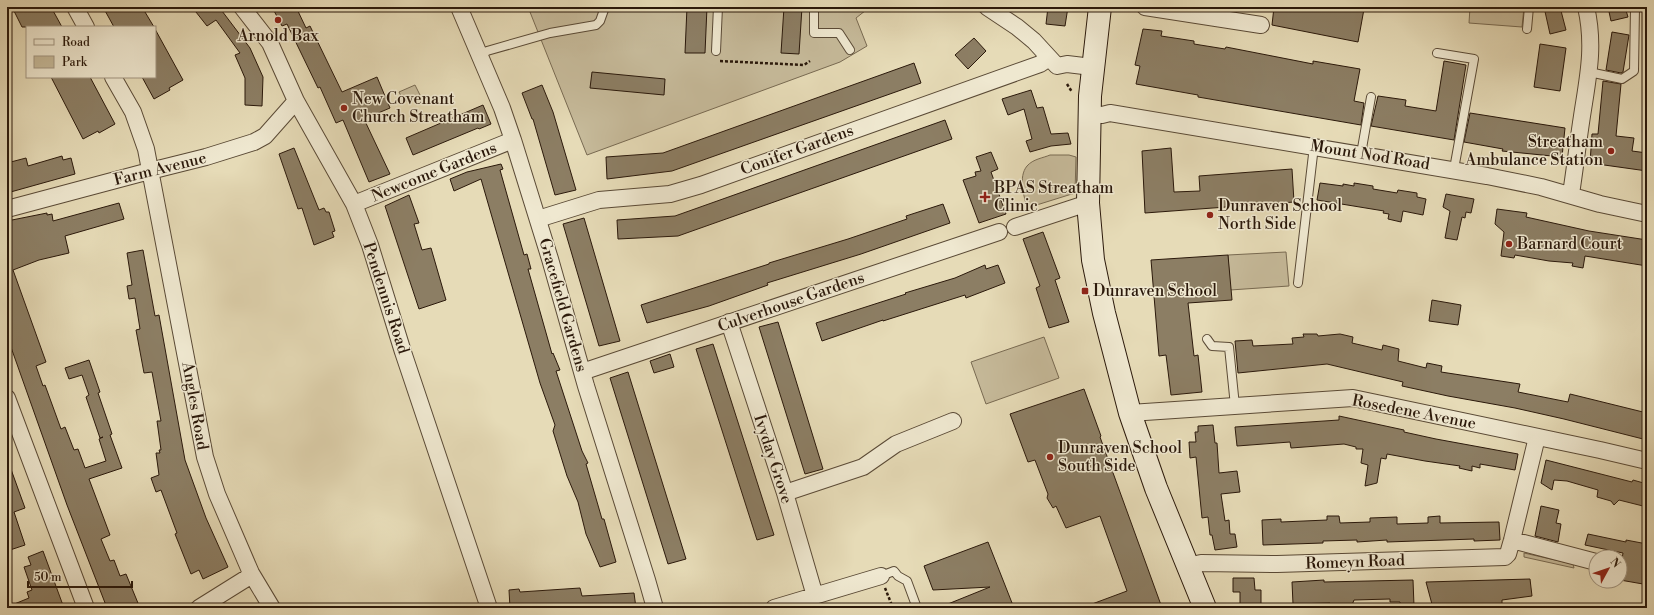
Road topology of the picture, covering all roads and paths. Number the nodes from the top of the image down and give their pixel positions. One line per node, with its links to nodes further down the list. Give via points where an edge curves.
1 (75, 7): 14 (street)
2 (242, 7): 29 (street, Pendennis Road, via 270,43)
3 (459, 7): 19 (street, Gracefield Gardens)
4 (605, 7): 19 (lane, via 596,25 550,33 487,51)
5 (718, 7): 17 (lane)
6 (814, 7): 16 (lane, via 814,34 839,33)
7 (987, 7): 22 (street, via 1034,41)
8 (1100, 7): 23 (street)
9 (1145, 7): 13 (street)
10 (1529, 7): 15 (lane)
11 (1586, 7): 24 (street, via 1591,43)
12 (1635, 7): 24 (lane, via 1634,71 1622,80)
13 (1261, 25)
14 (85, 26)
15 (1527, 29)
16 (850, 50)
17 (716, 51)
18 (1437, 53): 34 (lane, via 1474,59)
19 (479, 56): 31 (street, Gracefield Gardens)
20 (719, 61): 21 (path, via 804,65)
21 (810, 61)
22 (1053, 62): 23 (street); 41 (street, Conifer Gardens, via 1040,64 701,185 670,194 599,200)
23 (1092, 67): 30 (street)
24 (1589, 72): 36 (street)
25 (114, 78): 35 (street, Angles Road, via 132,112)
26 (1067, 84): 27 (path)
27 (1070, 89)
28 (1371, 97): 33 (lane)
29 (296, 101): 35 (street, Farm Avenue, via 265,136 254,142); 38 (street, Pendennis Road)
30 (1100, 114): 32 (street, Mount Nod Road); 37 (street)
31 (513, 140): 38 (street, Newcome Gardens); 41 (street, Gracefield Gardens)
32 (1314, 146): 33 (street, Mount Nod Road); 44 (lane)
33 (1361, 154): 34 (street, Mount Nod Road)
34 (1454, 169): 36 (street, Mount Nod Road)
35 (151, 170): 39 (street, Farm Avenue); 58 (street, Angles Road, via 204,457 217,494)
36 (1571, 194): 40 (street, Mount Nod Road, via 1600,204)
37 (1088, 203): 42 (street); 50 (street, via 1093,260 1104,314)
38 (354, 204): 64 (street, Pendennis Road, via 370,245)
39 (7, 209)
40 (1647, 214)
41 (538, 219): 47 (street, Gracefield Gardens)
42 (1015, 227)
43 (999, 232): 45 (street, Culverhouse Gardens)
44 (1298, 283)
45 (730, 322): 47 (street, Culverhouse Gardens); 54 (street, Ivyday Grove)
46 (1207, 339): 49 (lane, via 1212,346 1229,346)
47 (582, 372): 65 (street, Gracefield Gardens)
48 (7, 398): 61 (street)
49 (1235, 406): 50 (street, Rosedene Avenue); 52 (street, Rosedene Avenue, via 1353,398)
50 (1130, 413): 57 (street)
51 (953, 421): 54 (street, via 896,444 863,467)
52 (1537, 437): 53 (street, Rosedene Avenue); 55 (street, Romeyn Road)
53 (1647, 461)
54 (785, 493): 60 (street, Ivyday Grove)
55 (1512, 540): 56 (street); 57 (street, Romeyn Road, via 1505,557 1277,564 1201,563)
56 (1588, 560)
57 (1187, 566): 69 (street)
58 (252, 573): 62 (street); 63 (street, Angles Road)
59 (881, 576): 60 (street); 67 (path); 68 (lane, via 894,571 907,581)
60 (815, 596): 66 (street)
61 (86, 608)
62 (199, 608)
63 (272, 608)
64 (488, 608)
65 (655, 608)
66 (774, 608)
67 (893, 608)
68 (917, 608)
69 (1205, 608)

